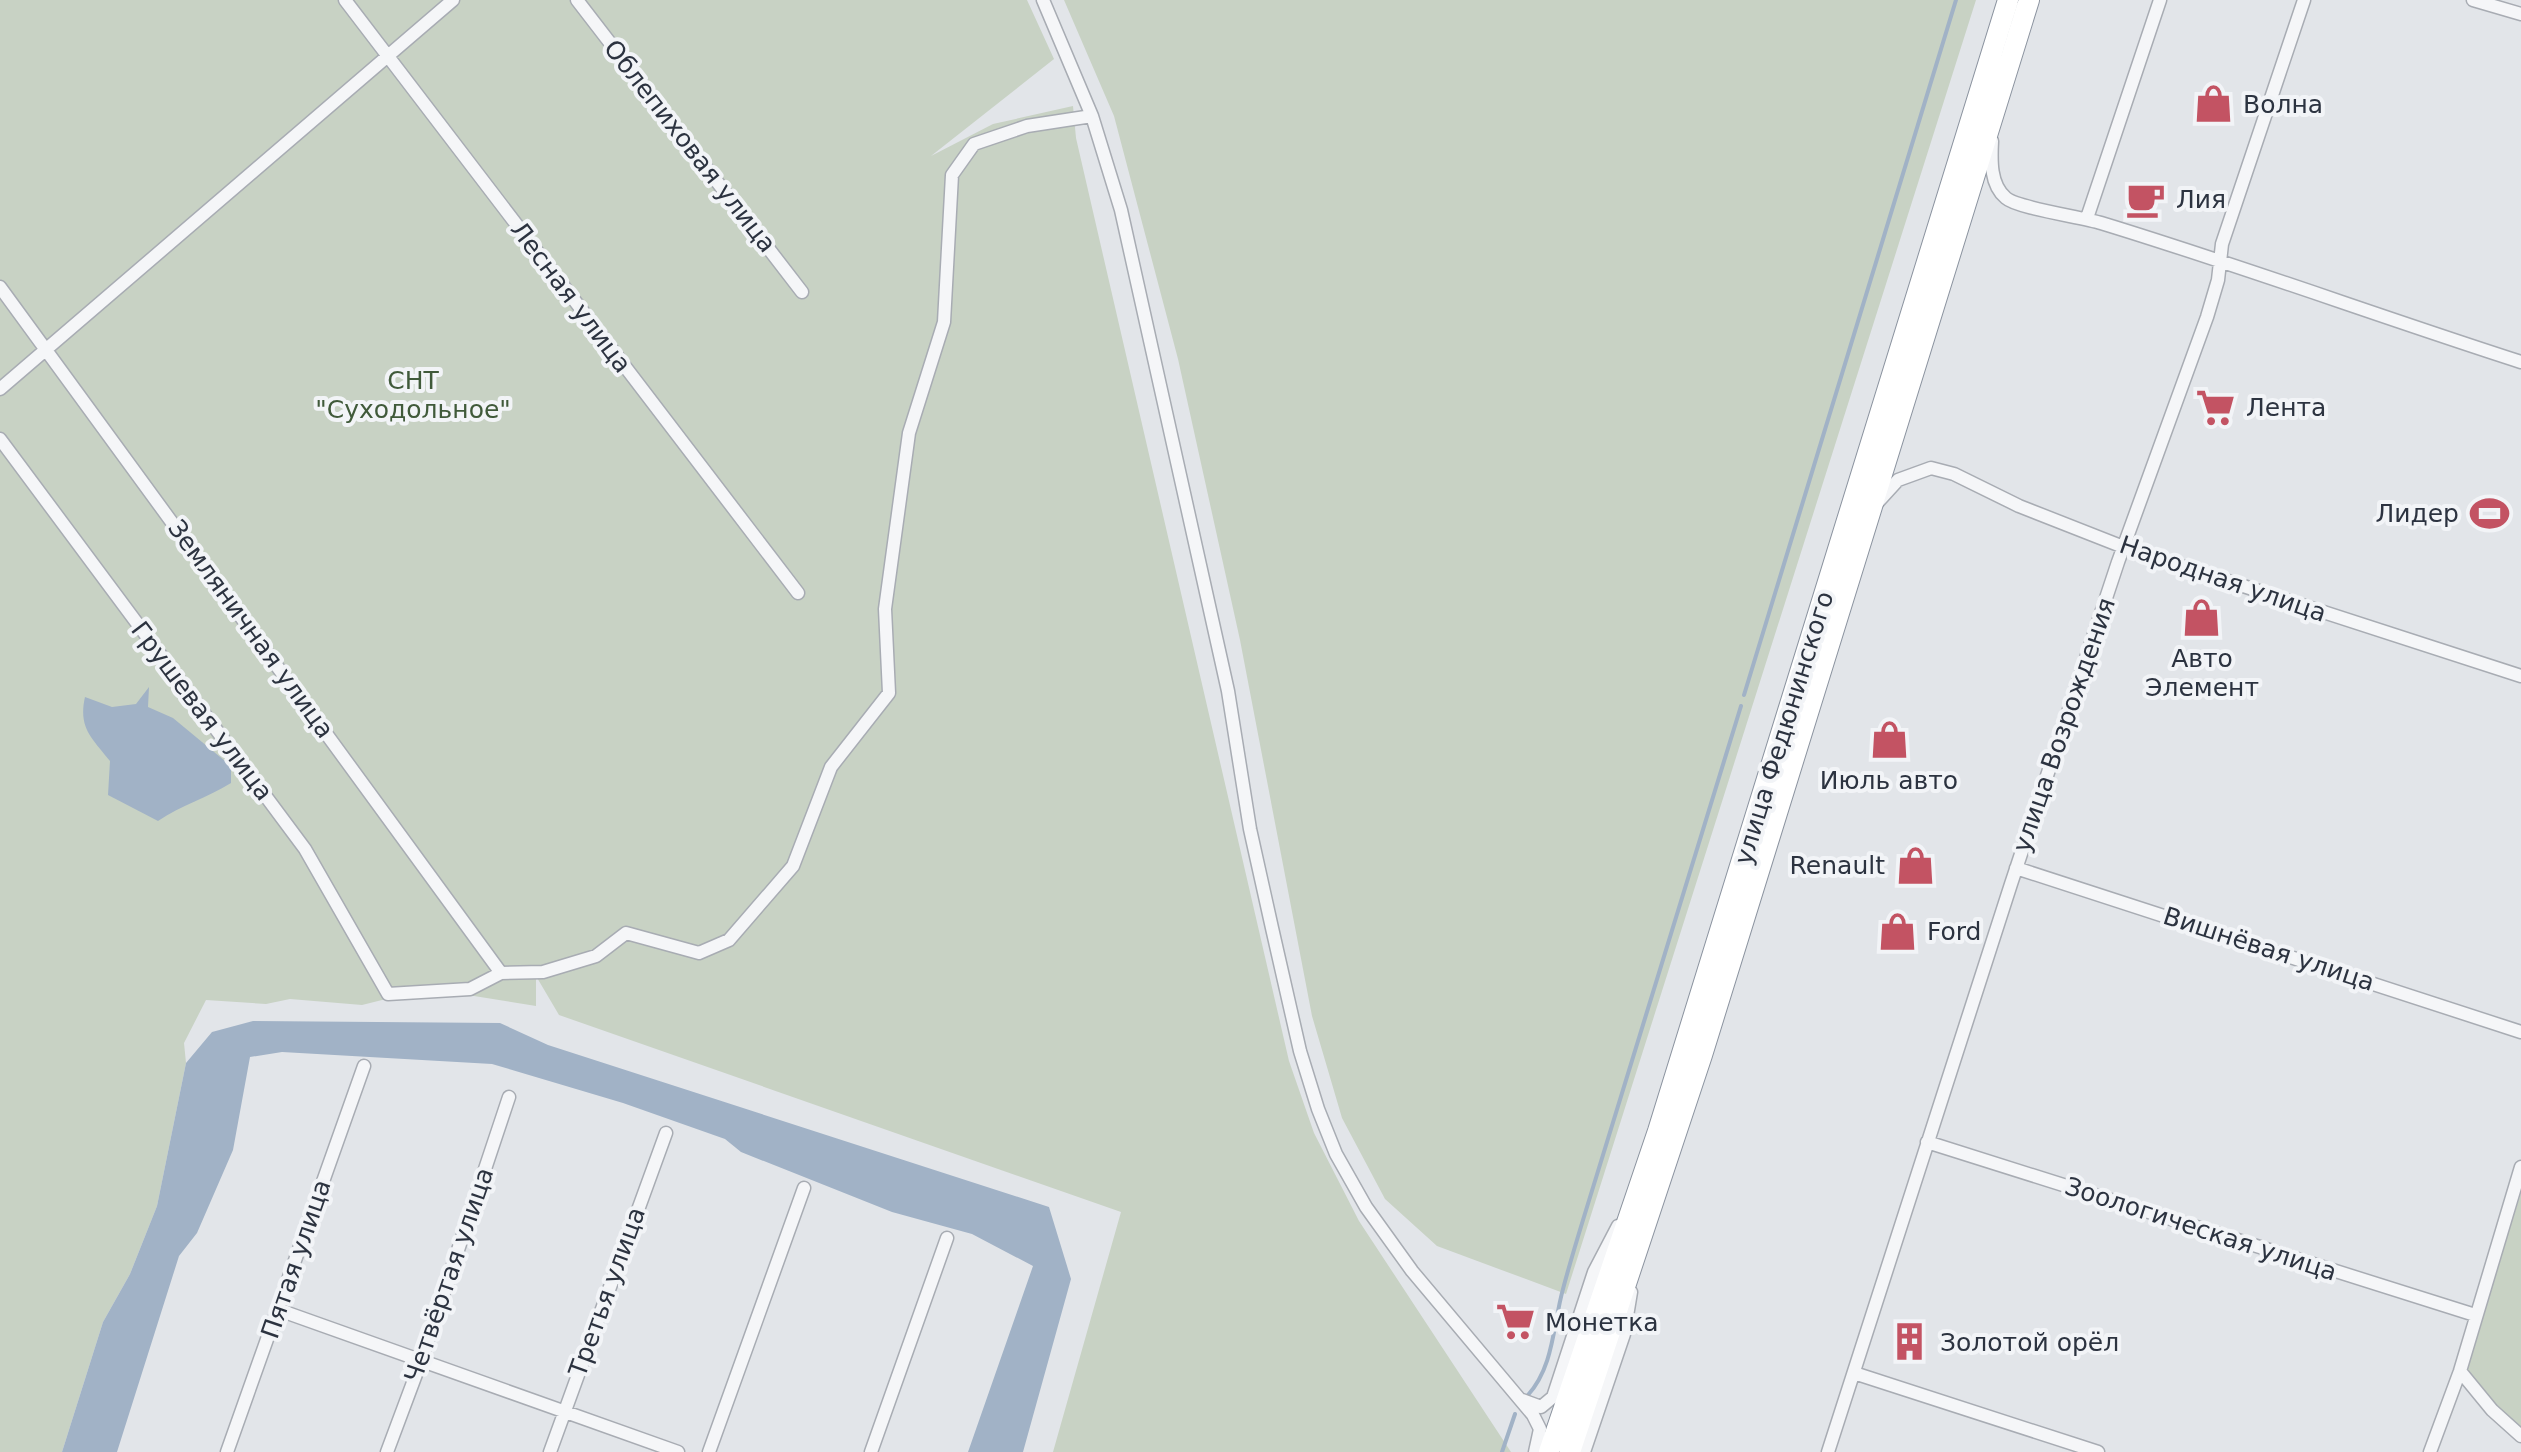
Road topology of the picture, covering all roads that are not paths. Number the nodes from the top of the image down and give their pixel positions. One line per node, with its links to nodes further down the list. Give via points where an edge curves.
1 (345, 0): 11 (street, Лесная улица)
2 (453, 0): 11 (street)
3 (577, 0): 17 (street, Облепиховая улица)
4 (1044, 0): 13 (street)
5 (2008, 0): 34 (highway, улица Федюнинского)
6 (2029, 0): 12 (highway, улица Федюнинского)
7 (2160, 0): 14 (street)
8 (2304, 0): 15 (street, улица Возрождения)
9 (2473, 0): 10 (street)
10 (2521, 14)
11 (387, 56): 18 (street); 24 (street, Лесная улица)
12 (1994, 114): 14 (street, via 1990,161 2009,201); 22 (highway, улица Федюнинского)
13 (1092, 116): 27 (street, via 1026,126 974,144 952,175 944,322 909,433 886,609 889,694 831,768 793,866 730,940 700,953 626,933 596,956 543,972); 43 (street, via 1160,380 1228,691 1250,830 1318,1109 1366,1207)
14 (2087, 218): 15 (street)
15 (2219, 259): 19 (street); 23 (street, улица Возрождения, via 2212,298)
16 (0, 287): 18 (street, Земляничная улица)
17 (802, 292)
18 (47, 350): 20 (street); 27 (street, Земляничная улица)
19 (2521, 362)
20 (0, 389)
21 (0, 439): 27 (street, Грушевая улица, via 305,849 388,994 470,989)
22 (1874, 507): 23 (street, Народная улица, via 1898,480 1931,468); 37 (highway, улица Федюнинского)
23 (2126, 548): 25 (street, Народная улица); 26 (street, улица Возрождения)
24 (798, 593)
25 (2521, 676)
26 (2016, 868): 28 (street, Вишнёвая улица); 32 (street, улица Возрождения)
27 (501, 973)
28 (2521, 1032)
29 (364, 1066): 38 (street, Пятая улица)
30 (509, 1097): 40 (street, Четвёртая улица)
31 (666, 1133): 44 (street, Третья улица)
32 (1927, 1142): 39 (street, Зоологическая улица); 42 (street, улица Возрождения)
33 (2521, 1167): 39 (street)
34 (1640, 1184): 43 (street, via 1594,1272 1553,1397 1536,1407); 54 (highway, улица Федюнинского)
35 (804, 1188): 51 (street)
36 (947, 1238): 52 (street)
37 (1638, 1249): 55 (highway, улица Федюнинского); 56 (street, via 1624,1334)
38 (279, 1310): 40 (street); 47 (street, Пятая улица)
39 (2475, 1315): 41 (street)
40 (421, 1361): 44 (street); 48 (street, Четвёртая улица)
41 (2460, 1371): 45 (street); 59 (street)
42 (1854, 1373): 46 (street); 57 (street, улица Возрождения)
43 (1519, 1398): 53 (street, via 1540,1429)
44 (564, 1412): 49 (street, Третья улица); 50 (street)
45 (2521, 1436)
46 (2079, 1449): 58 (street)
47 (227, 1452)
48 (387, 1452)
49 (550, 1452)
50 (678, 1452)
51 (709, 1452)
52 (871, 1452)
53 (1535, 1452)
54 (1548, 1452)
55 (1570, 1452)
56 (1584, 1452)
57 (1828, 1452)
58 (2098, 1452)
59 (2430, 1452)

